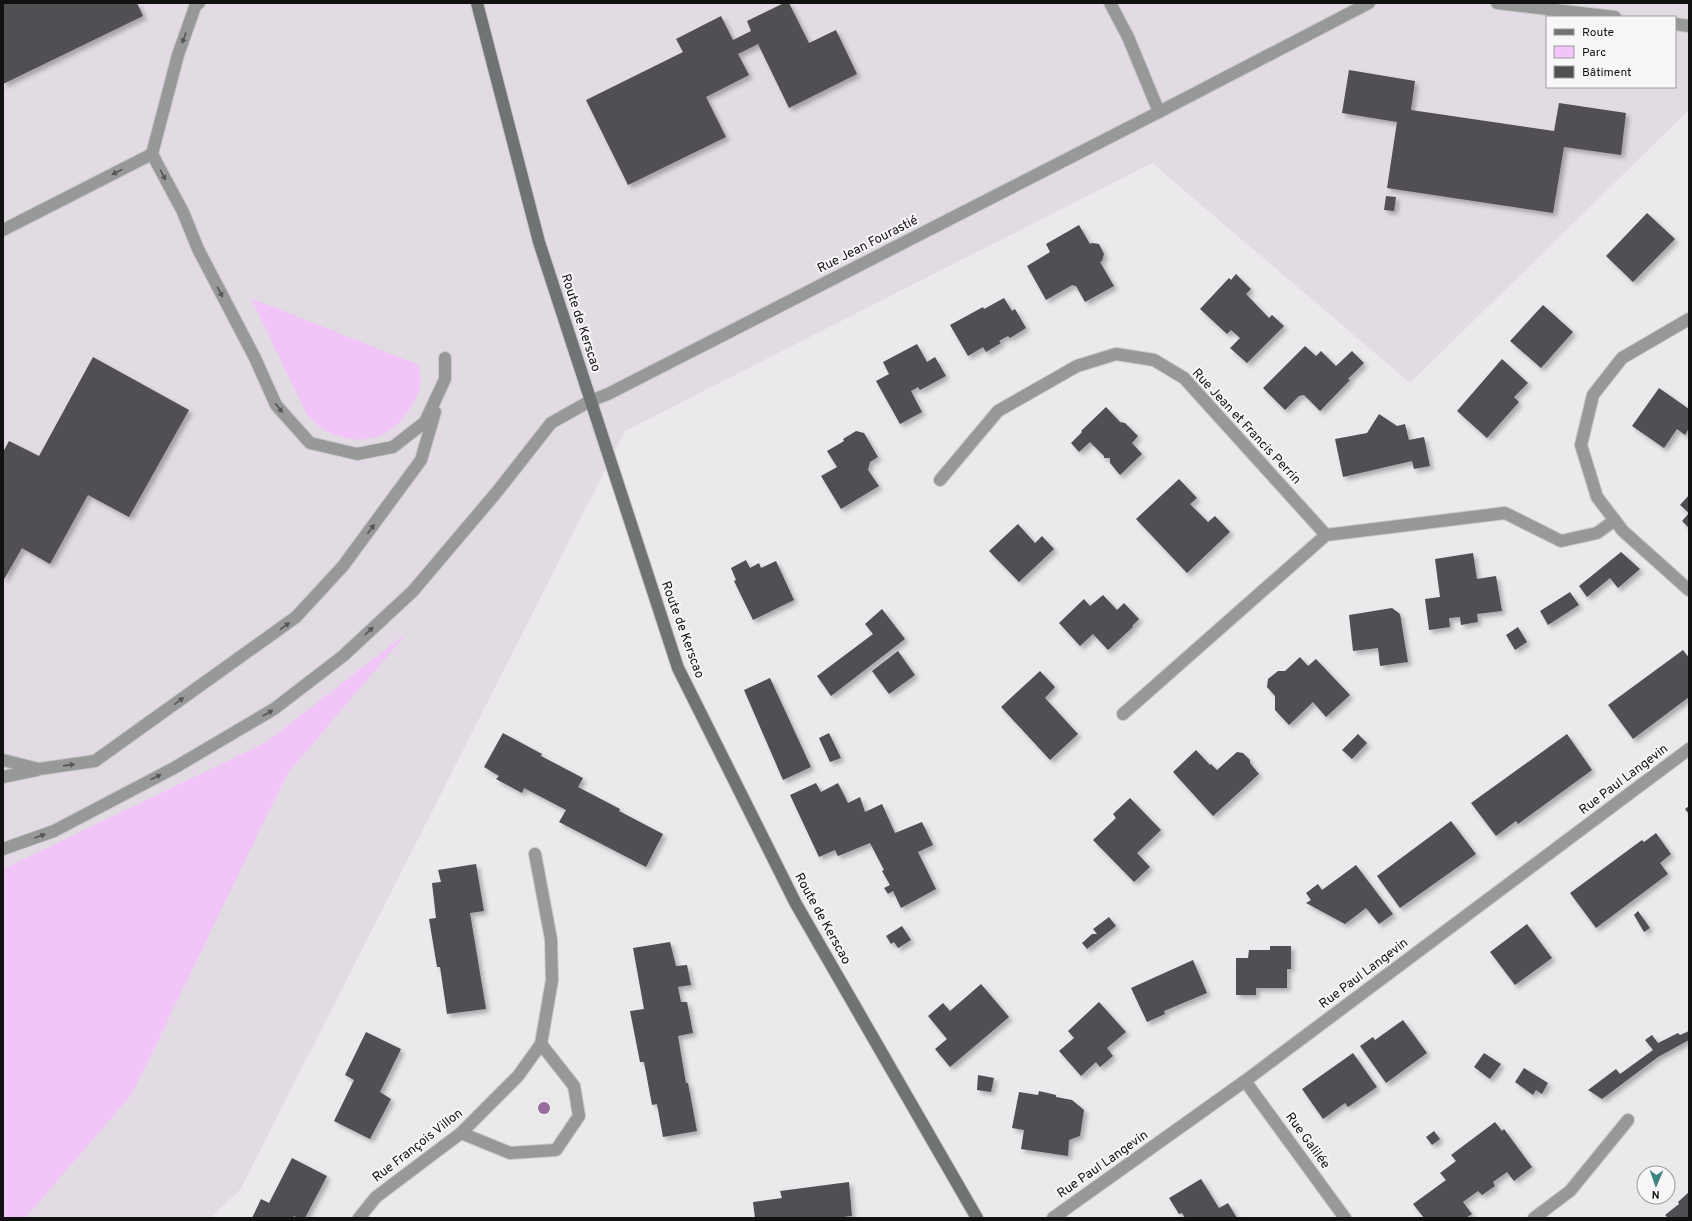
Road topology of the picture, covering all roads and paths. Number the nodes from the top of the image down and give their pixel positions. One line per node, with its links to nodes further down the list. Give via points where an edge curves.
1 (196, 3): 10 (street, one-way to 10, via 178,55)
2 (477, 3): 15 (street, Route de Kerscao, via 539,242)
3 (1110, 3): 9 (street, via 1128,37)
4 (1369, 3): 9 (street, Rue Jean Fourastié)
5 (1497, 3): 6 (street)
6 (1607, 16)
7 (1676, 24): 8 (street)
8 (1689, 26)
9 (1159, 112): 15 (street, Rue Jean Fourastié)
10 (152, 154): 11 (street, one-way to 11); 14 (street, one-way to 14, via 183,212 198,249 255,358 276,405 310,443 357,454 393,447 425,422)
11 (3, 230)
12 (1689, 319): 17 (street, via 1622,358 1593,395 1581,445 1597,497)
13 (445, 358): 14 (street)
14 (445, 379): 23 (street, one-way to 14, via 95,761 296,617 343,566 421,460)
15 (590, 401): 25 (street, Rue Jean Fourastié, one-way to 15, via 54,831 174,768 274,709 343,656 413,591 551,423); 32 (street, Route de Kerscao, via 678,668 796,904)
16 (940, 480): 18 (street, Rue Jean et Francis Perrin, via 998,411 1078,366 1116,354 1154,360 1184,378)
17 (1615, 520): 18 (street, via 1598,534 1561,541 1506,513); 19 (street, via 1623,531)
18 (1326, 535): 20 (street)
19 (1689, 590)
20 (1123, 714)
21 (1689, 749): 28 (street, Rue Paul Langevin)
22 (3, 760): 23 (street)
23 (39, 769): 24 (street)
24 (3, 777)
25 (3, 849)
26 (535, 854): 27 (street, Rue François Villon, via 551,939 552,980)
27 (541, 1044): 30 (street, Rue François Villon, via 518,1076); 30 (street, via 574,1086 580,1116 556,1150 510,1153)
28 (1245, 1081): 33 (street, Rue Paul Langevin); 34 (street, Rue Galilée)
29 (1628, 1120): 35 (street, via 1570,1192)
30 (461, 1133): 31 (street, Rue François Villon, via 376,1197)
31 (359, 1218)
32 (977, 1218)
33 (1053, 1218)
34 (1345, 1218)
35 (1534, 1218)

